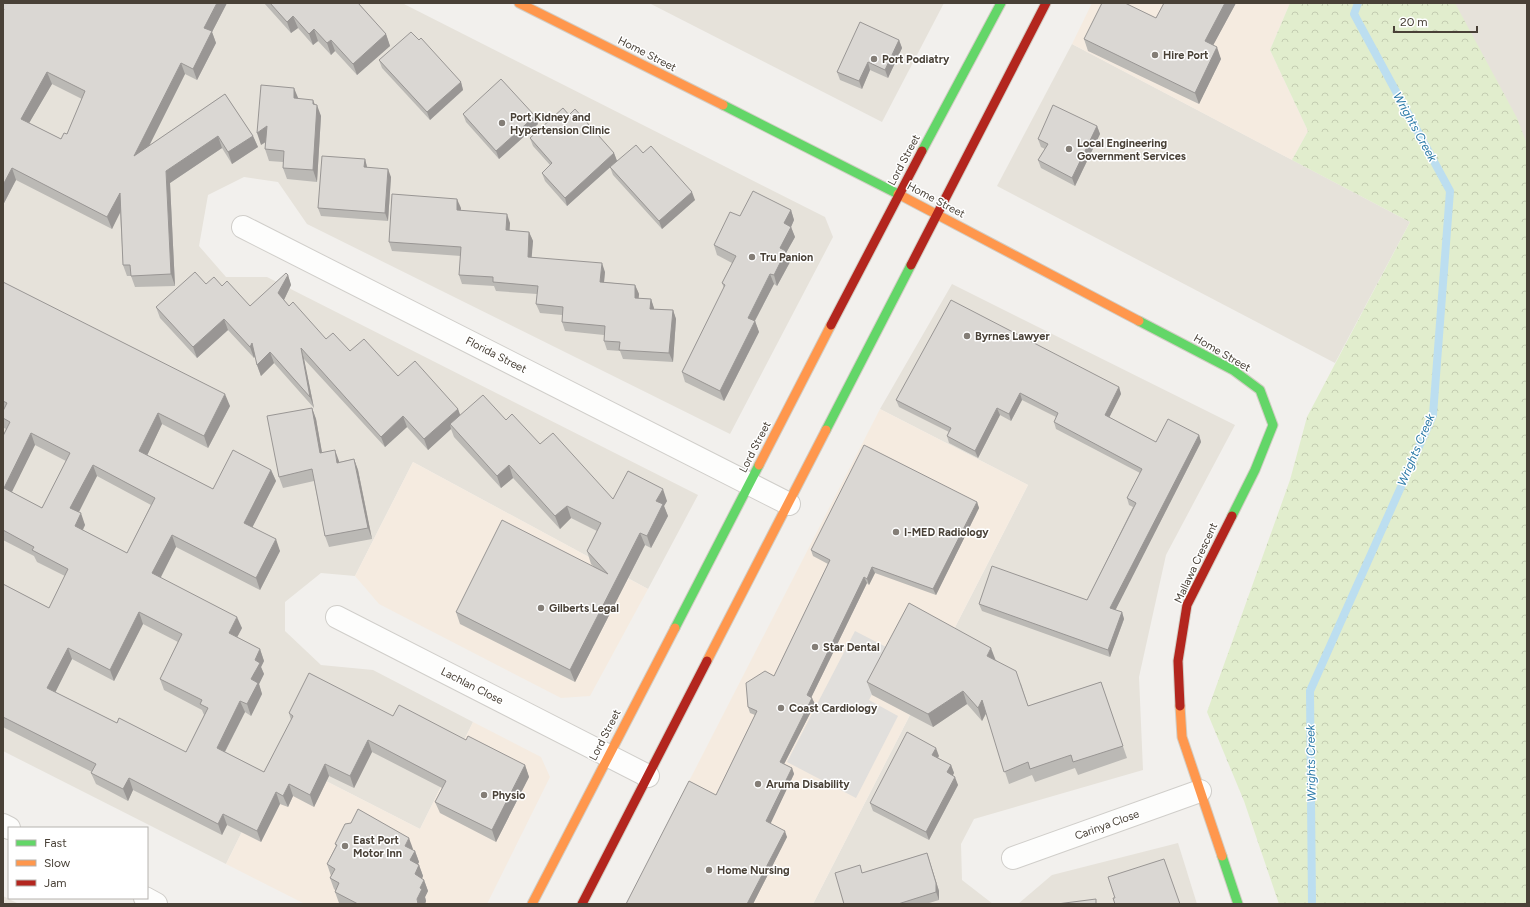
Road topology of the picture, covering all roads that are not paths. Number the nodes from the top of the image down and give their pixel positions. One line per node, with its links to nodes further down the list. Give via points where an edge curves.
1 (519, 3): 4 (main road, Home Street)
2 (1001, 3): 4 (main road, Lord Street)
3 (1046, 3): 5 (main road)
4 (899, 194): 5 (main road, Home Street); 8 (main road, Lord Street)
5 (937, 213): 7 (main road, Home Street, via 1233,370 1260,390); 9 (main road)
6 (243, 227): 8 (street, Florida Street)
7 (1273, 425): 13 (main road, Mallawa Crescent, via 1255,470 1188,605 1178,661 1182,737)
8 (750, 484): 9 (street, Florida Street); 11 (main road, Lord Street)
9 (789, 504): 12 (main road)
10 (337, 617): 11 (street, Lachlan Close)
11 (608, 756): 12 (street, Lachlan Close); 17 (main road, Lord Street)
12 (648, 776): 18 (main road)
13 (1200, 792): 14 (street, Carinya Close); 19 (main road, Mallawa Crescent)
14 (1013, 858)
15 (146, 899): 16 (street)
16 (156, 904)
17 (532, 904)
18 (582, 904)
19 (1238, 904)

